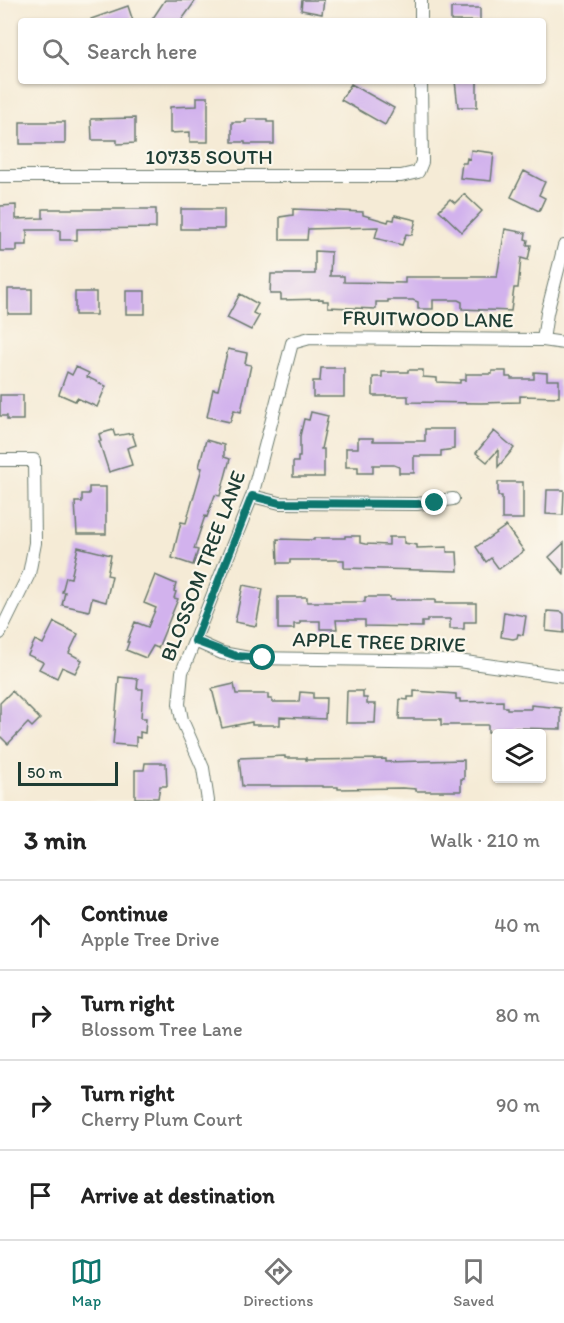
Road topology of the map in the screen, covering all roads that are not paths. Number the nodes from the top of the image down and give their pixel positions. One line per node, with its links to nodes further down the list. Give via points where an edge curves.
1 (421, 0): 2 (street)
2 (421, 18)
3 (422, 84): 4 (street, 10735 SOUTH, via 422,162 418,172 401,176)
4 (0, 176)
5 (564, 246): 6 (street)
6 (543, 340): 7 (street, FRUITWOOD LANE, via 310,338); 8 (street, FRUITWOOD LANE)
7 (292, 343): 10 (street, BLOSSOM TREE LANE)
8 (564, 343)
9 (0, 460): 12 (street, via 34,460 35,543 29,574)
10 (252, 496): 11 (street, via 280,503 417,504); 13 (street, BLOSSOM TREE LANE)
11 (453, 499)
12 (0, 633)
13 (195, 641): 14 (street, APPLE TREE DRIVE, via 222,653 249,658 458,661); 15 (street, BLOSSOM TREE LANE, via 183,672 179,704 203,768)
14 (564, 676)
15 (208, 801)

